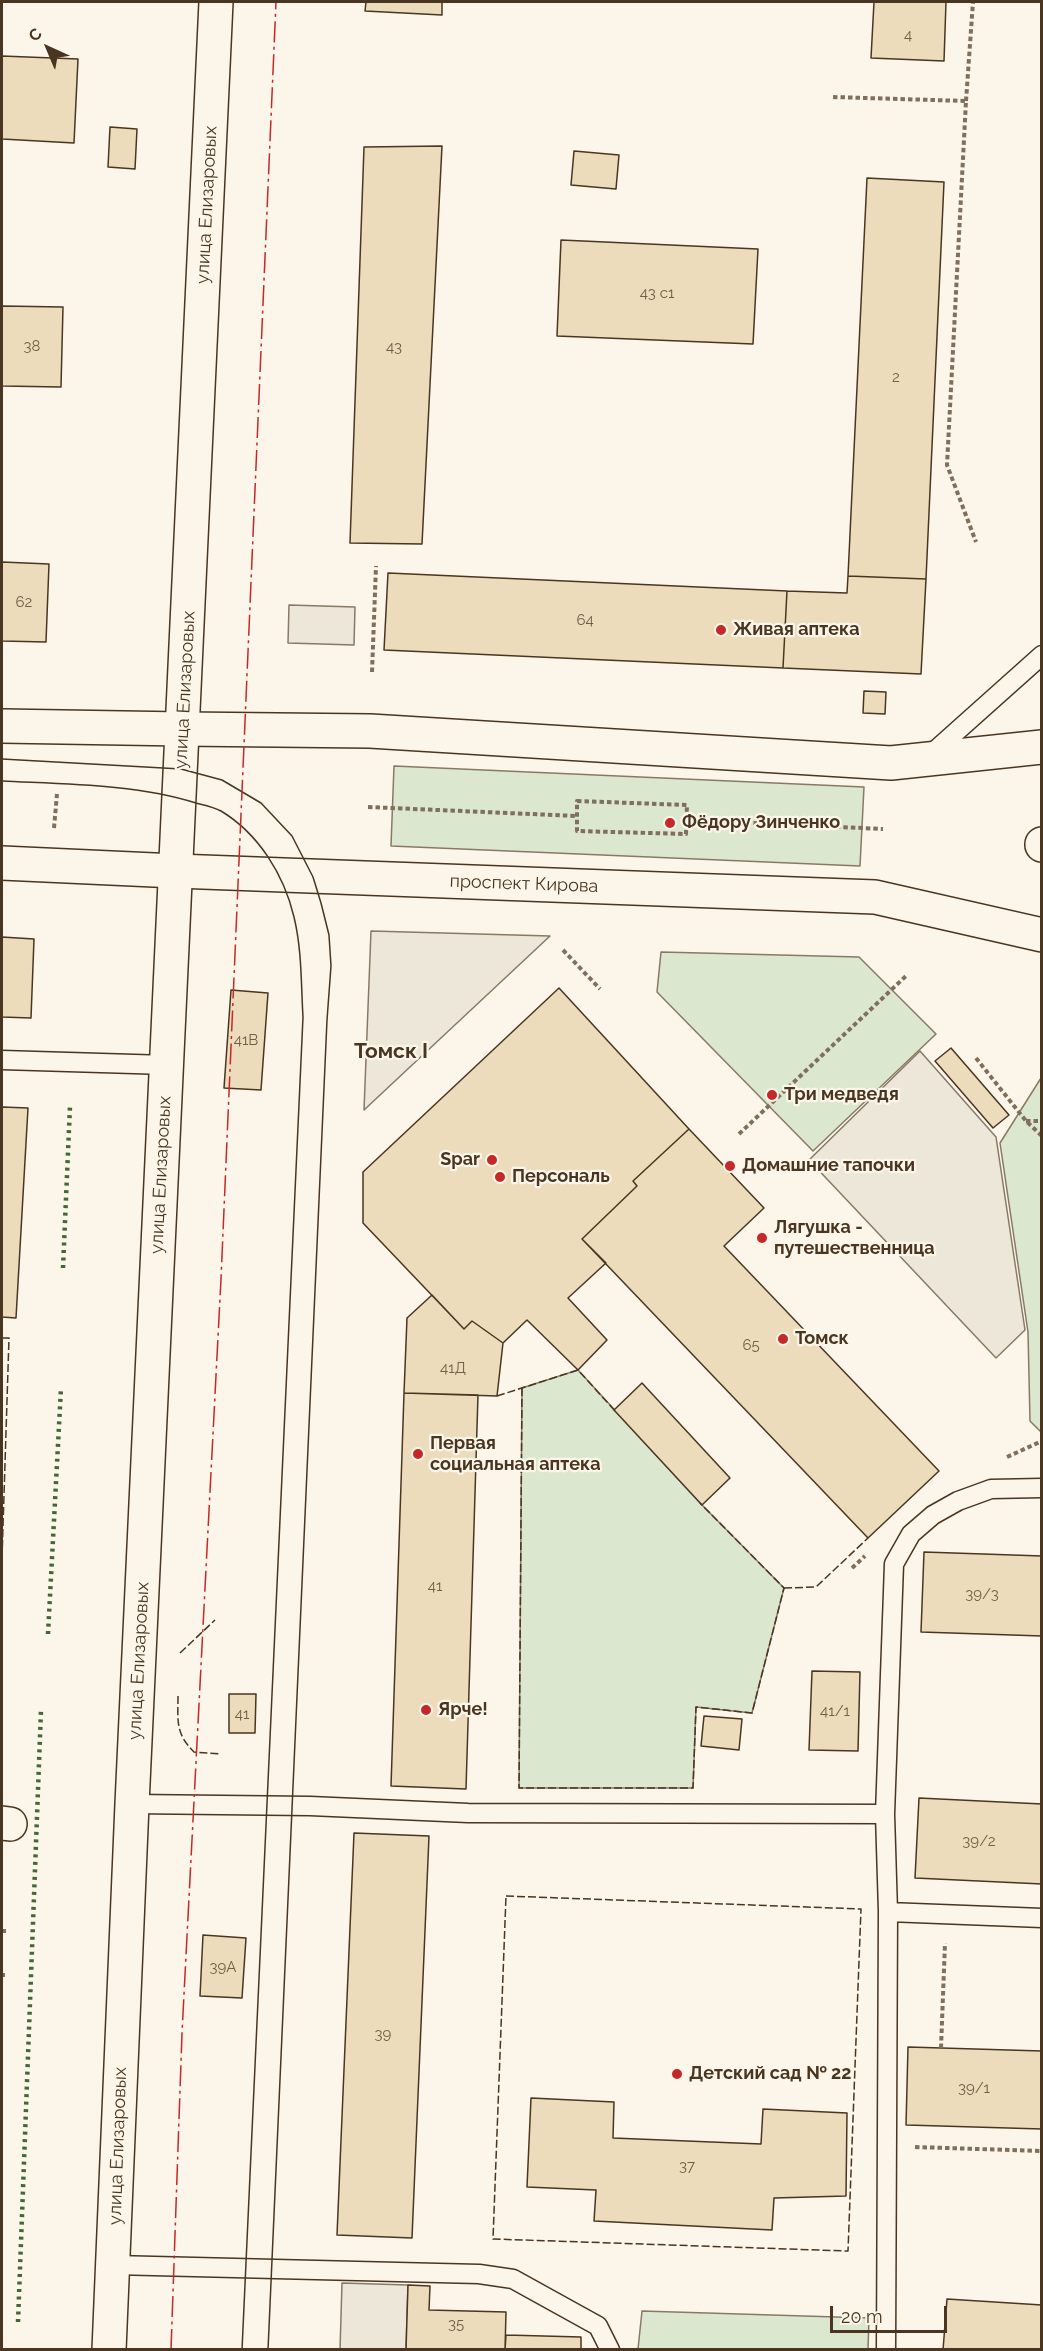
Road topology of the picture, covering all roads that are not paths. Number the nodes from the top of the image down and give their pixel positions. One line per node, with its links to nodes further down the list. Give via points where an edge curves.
1 (216, 2): 4 (main road, улица Елизаровых)
2 (1041, 655): 6 (lane)
3 (2, 726): 4 (main road)
4 (183, 729): 6 (main road, via 370,731 891,763); 8 (main road, улица Елизаровых)
5 (1041, 747): 6 (main road)
6 (925, 759)
7 (2, 863): 8 (main road, проспект Кирова)
8 (176, 871): 9 (main road, проспект Кирова, via 875,897); 11 (main road, улица Елизаровых)
9 (1041, 935)
10 (2, 1060): 11 (lane)
11 (167, 1065): 13 (main road, улица Елизаровых)
12 (1041, 1488): 14 (lane, via 991,1489 958,1501 911,1534 894,1564)
13 (132, 1804): 14 (lane, via 468,1813); 17 (main road, улица Елизаровых)
14 (885, 1814): 15 (lane)
15 (888, 1912): 16 (lane); 20 (lane)
16 (1041, 1918)
17 (113, 2265): 18 (main road, улица Елизаровых); 19 (lane, via 479,2274 513,2279 598,2326)
18 (109, 2349)
19 (610, 2349)
20 (886, 2349)

